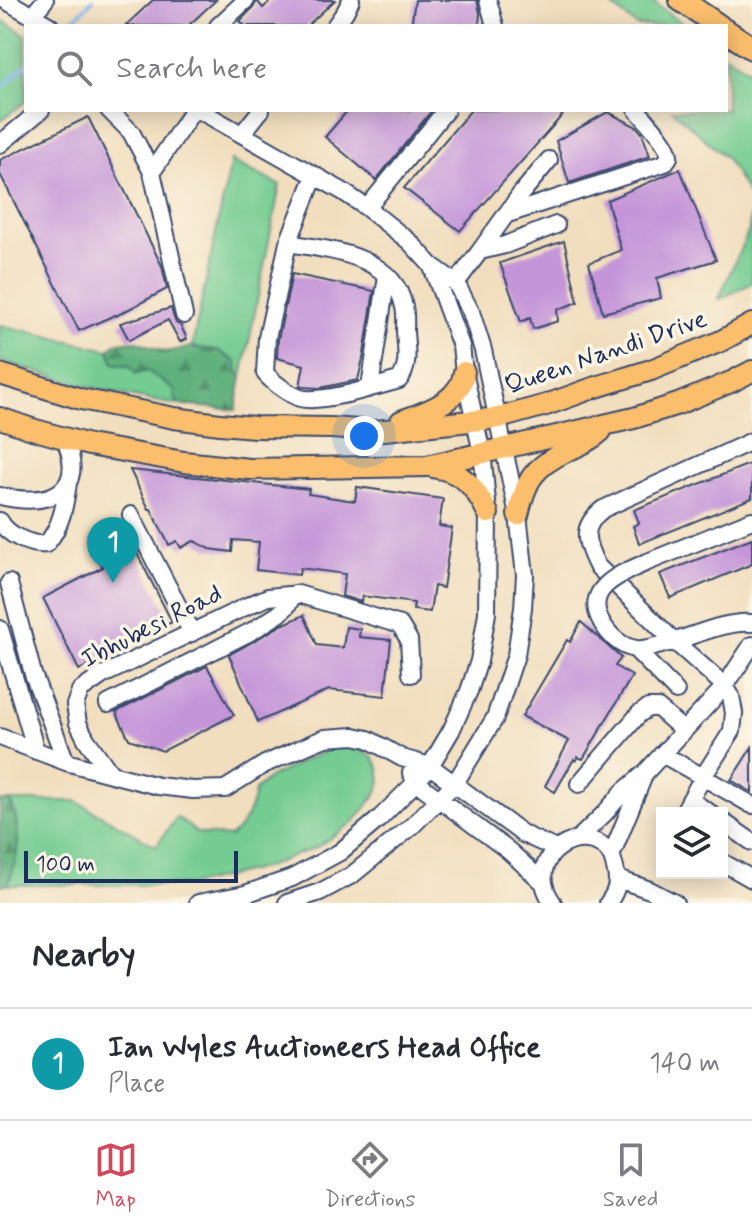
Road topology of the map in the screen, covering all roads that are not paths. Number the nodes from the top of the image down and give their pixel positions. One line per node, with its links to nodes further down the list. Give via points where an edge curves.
1 (5, 0): 7 (street)
2 (45, 0): 7 (street)
3 (246, 0): 8 (street)
4 (351, 0): 9 (street)
5 (488, 0): 10 (street)
6 (681, 0): 11 (highway)
7 (41, 21)
8 (220, 24)
9 (336, 24)
10 (494, 24)
11 (716, 24)
12 (728, 32): 13 (highway)
13 (752, 48)
14 (39, 112): 22 (street)
15 (111, 112): 24 (street, via 131,132)
16 (195, 112): 24 (street)
17 (200, 112): 21 (street)
18 (259, 112): 21 (street)
19 (444, 112): 26 (street)
20 (639, 112): 27 (street, via 664,142 669,152 665,163)
21 (242, 134): 25 (street)
22 (0, 144)
23 (549, 160): 27 (street)
24 (152, 172): 34 (street)
25 (315, 175): 26 (street); 29 (street)
26 (367, 208): 31 (street)
27 (505, 215): 30 (street)
28 (556, 225): 30 (street)
29 (288, 243): 32 (street, via 352,255); 39 (street, via 267,338 265,373 303,398)
30 (480, 251): 33 (street)
31 (431, 265): 33 (street); 37 (street, via 461,346)
32 (387, 276): 39 (street); 39 (street, via 405,309 406,364 399,380)
33 (456, 283): 41 (street, via 471,312)
34 (184, 315)
35 (752, 324): 41 (main road, Queen Nandi Drive, via 651,370)
36 (752, 371): 43 (main road, via 678,404)
37 (464, 372): 42 (street); 44 (main road, via 461,386 439,406)
38 (0, 374): 44 (main road, Queen Nandi Drive, via 81,399 174,418)
39 (370, 387)
40 (0, 418): 45 (main road)
41 (499, 418): 42 (main road, Queen Nandi Drive); 47 (street)
42 (475, 420): 44 (main road, Queen Nandi Drive); 48 (street)
43 (606, 425): 47 (main road); 54 (main road, via 591,440 534,472)
44 (375, 431)
45 (64, 437): 49 (main road, via 115,451 249,469); 50 (street, via 73,463)
46 (752, 441): 64 (street, via 603,509 588,527 597,566)
47 (505, 448): 48 (main road); 54 (street)
48 (482, 453): 49 (main road); 52 (street)
49 (427, 466): 52 (main road, via 465,480)
50 (68, 483): 51 (street, via 46,498); 56 (street, via 55,533 46,544 13,535)
51 (0, 496)
52 (488, 513): 79 (street, via 487,613 479,661 451,731)
53 (131, 515): 62 (street)
54 (518, 515): 84 (street, via 525,575 516,655 495,718)
55 (752, 520): 67 (street, bridge, via 618,574 606,585 596,611 608,633)
56 (0, 521)
57 (9, 583): 78 (street, via 33,674)
58 (294, 594): 59 (street, Ibhubesi Road, via 268,597); 63 (street, via 279,614); 69 (street, Ibhubesi Road, via 400,625 409,640)
59 (223, 618): 62 (street, Ibhubesi Road); 63 (street)
60 (752, 623): 64 (street, via 731,624)
61 (0, 629): 75 (street)
62 (192, 633): 65 (street, Ibhubesi Road)
63 (233, 640): 68 (street)
64 (675, 642): 67 (street); 70 (street)
65 (168, 645): 68 (street); 81 (street, Ibhubesi Road, via 103,675 76,699 78,723)
66 (752, 645): 70 (street)
67 (635, 649): 71 (street)
68 (181, 667): 72 (street)
69 (411, 674)
70 (725, 686): 73 (street); 82 (street, via 734,724)
71 (676, 691)
72 (108, 704)
73 (684, 731): 76 (street); 85 (street, via 658,708 644,710)
74 (0, 737): 75 (street)
75 (36, 751): 78 (street)
76 (662, 754): 80 (street); 82 (street)
77 (402, 758): 79 (street); 81 (street, via 368,739 341,735 265,764 225,789 158,786); 83 (street)
78 (66, 762): 81 (street)
79 (430, 766): 83 (street); 84 (street)
80 (645, 773): 90 (street); 93 (street)
81 (111, 774)
82 (703, 777): 87 (street); 88 (street)
83 (416, 782): 86 (street); 98 (street, via 340,852 292,878)
84 (455, 783): 86 (street); 92 (street, via 523,834)
85 (579, 784)
86 (440, 800): 97 (street); 99 (street, via 352,875)
87 (752, 805)
88 (687, 806)
89 (728, 825): 91 (street)
90 (577, 840): 92 (street); 93 (street, via 591,841)
91 (752, 842)
92 (556, 849): 97 (street, via 544,870)
93 (611, 856): 95 (street)
94 (728, 865): 96 (street)
95 (618, 879): 101 (street); 102 (street)
96 (752, 879)
97 (544, 883): 100 (street)
98 (198, 903)
99 (287, 903)
100 (553, 903)
101 (611, 903)
102 (675, 903)

